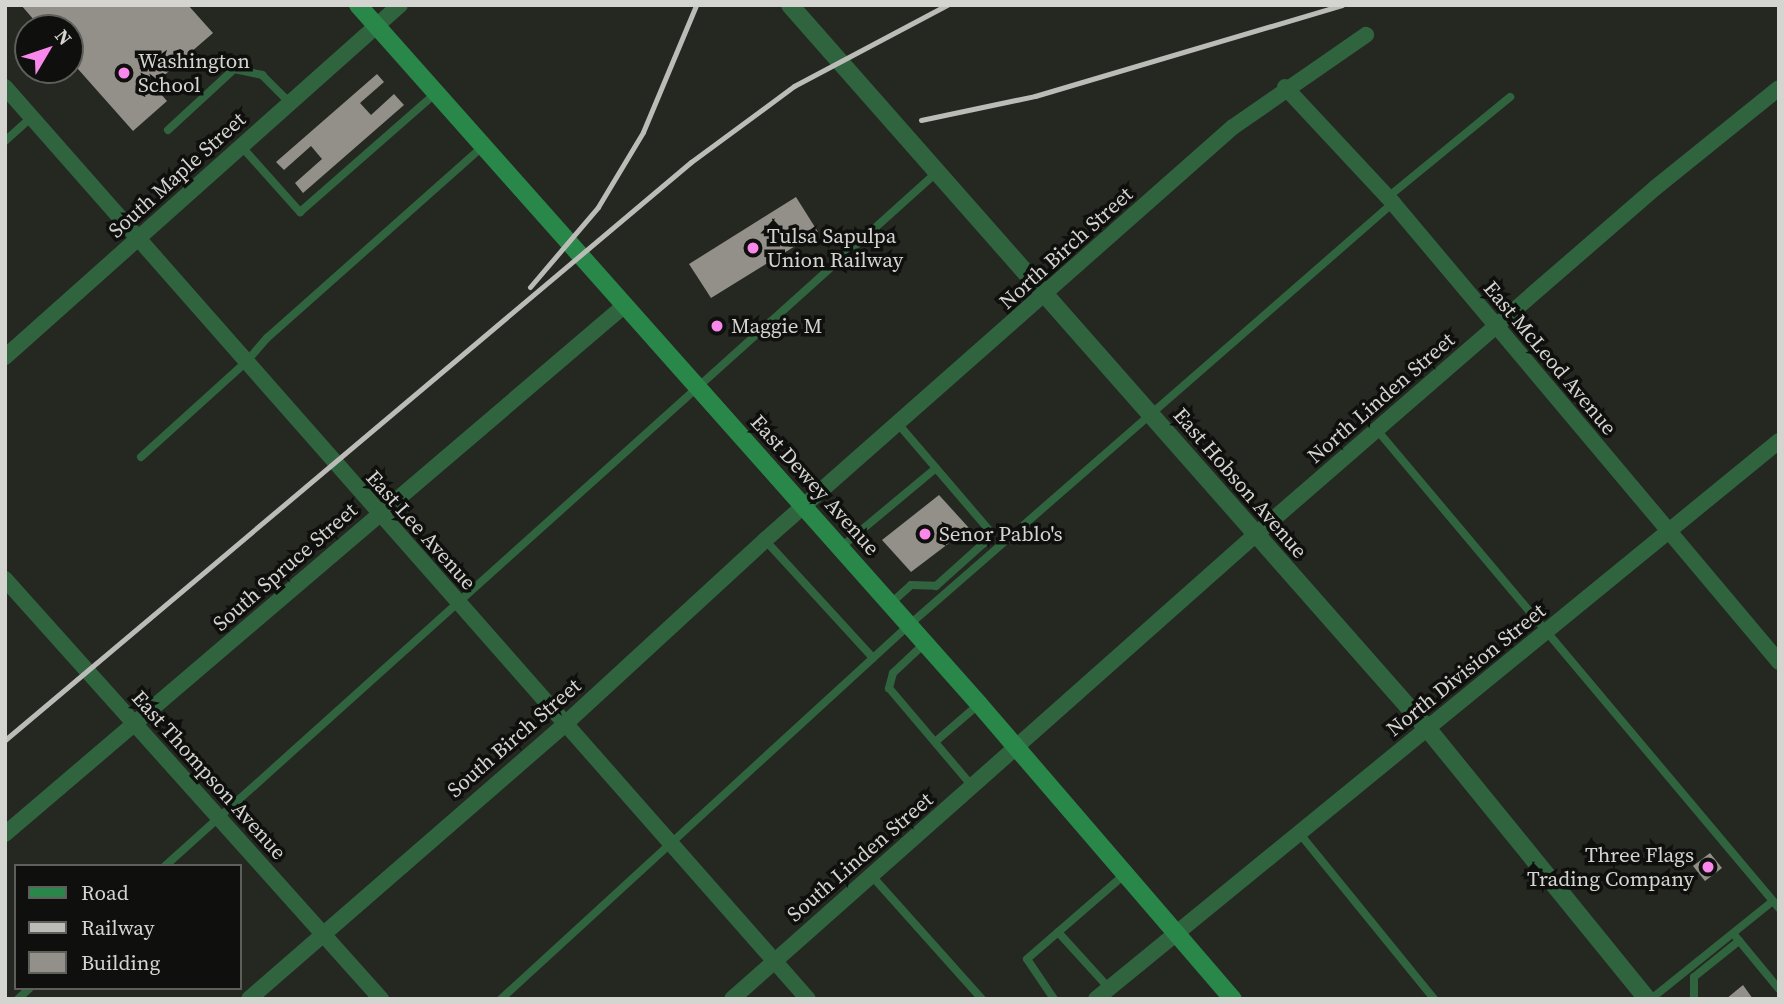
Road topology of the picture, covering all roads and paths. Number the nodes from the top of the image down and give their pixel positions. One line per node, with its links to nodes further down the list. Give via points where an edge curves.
1 (358, 5): 4 (main road, East Dewey Avenue)
2 (400, 5): 4 (street, South Maple Street)
3 (790, 5): 17 (street, East Hobson Avenue)
4 (377, 26): 9 (main road, East Dewey Avenue); 11 (street, South Maple Street)
5 (1366, 35): 7 (street, North Birch Street)
6 (5, 87): 12 (street, East Lee Avenue)
7 (1285, 87): 18 (street, East McLeod Avenue); 20 (street, North Birch Street, via 1233,127)
8 (1779, 88): 22 (street, North Linden Street, via 1655,188)
9 (436, 93): 15 (lane, via 300,212); 16 (main road, East Dewey Avenue)
10 (1510, 97): 18 (lane)
11 (290, 103): 13 (lane, via 262,75 234,69); 15 (street, South Maple Street)
12 (32, 117): 14 (lane); 19 (street, East Lee Avenue)
13 (168, 130)
14 (5, 141)
15 (241, 146): 19 (street, South Maple Street)
16 (484, 146): 21 (main road, East Dewey Avenue); 24 (lane, via 267,338)
17 (937, 172): 20 (street, East Hobson Avenue); 25 (lane)
18 (1390, 200): 22 (street, East McLeod Avenue); 26 (lane)
19 (139, 237): 23 (street, South Maple Street); 24 (street, East Lee Avenue)
20 (1045, 294): 26 (street, East Hobson Avenue); 27 (street, North Birch Street)
21 (625, 305): 25 (main road, East Dewey Avenue); 33 (street, South Spruce Street)
22 (1496, 327): 28 (street, North Linden Street); 34 (street, East McLeod Avenue)
23 (5, 356)
24 (246, 362): 30 (lane); 33 (street, East Lee Avenue)
25 (698, 387): 32 (main road, East Dewey Avenue); 39 (lane)
26 (1148, 412): 35 (street, East Hobson Avenue); 41 (lane)
27 (899, 425): 31 (lane); 32 (street, North Birch Street)
28 (1377, 430): 35 (street, North Linden Street); 42 (lane)
29 (1779, 441): 34 (street, North Division Street)
30 (141, 457)
31 (936, 468): 37 (lane); 40 (lane, via 989,530 985,543 936,586 911,585)
32 (804, 506): 36 (street, South Birch Street); 37 (main road, East Dewey Avenue)
33 (377, 514): 39 (street, East Lee Avenue); 47 (street, South Spruce Street)
34 (1670, 532): 42 (street, North Division Street); 45 (street, East McLeod Avenue)
35 (1254, 536): 49 (street, East Hobson Avenue); 51 (street, North Linden Street)
36 (765, 540): 44 (lane); 48 (street, South Birch Street)
37 (841, 548): 40 (main road, East Dewey Avenue)
38 (5, 579): 47 (street, East Thompson Avenue)
39 (457, 602): 48 (street, East Lee Avenue); 53 (lane)
40 (890, 604): 41 (main road, East Dewey Avenue)
41 (909, 625): 43 (main road, East Dewey Avenue); 44 (lane)
42 (1548, 630): 49 (street, North Division Street); 60 (lane)
43 (925, 643): 46 (main road, East Dewey Avenue); 50 (lane, via 893,673 889,688)
44 (873, 658): 56 (lane)
45 (1779, 662)
46 (979, 704): 50 (lane); 51 (main road, East Dewey Avenue)
47 (134, 724): 53 (street, East Thompson Avenue); 54 (street, South Spruce Street)
48 (565, 724): 56 (street, East Lee Avenue); 64 (street, South Birch Street)
49 (1427, 728): 55 (street, North Division Street); 79 (street, East Hobson Avenue)
50 (934, 742): 52 (lane)
51 (1017, 746): 52 (street, South Linden Street); 58 (main road, East Dewey Avenue)
52 (972, 786): 59 (street, South Linden Street)
53 (221, 816): 57 (lane); 64 (street, East Thompson Avenue)
54 (5, 834)
55 (1300, 834): 62 (street, North Division Street); 78 (lane)
56 (672, 846): 66 (street, East Lee Avenue); 71 (lane)
57 (167, 864)
58 (1127, 872): 61 (lane); 62 (main road, East Dewey Avenue)
59 (871, 875): 66 (street, South Linden Street); 74 (lane)
60 (1776, 905): 63 (lane)
61 (1058, 932): 67 (lane); 75 (lane, via 1027,959)
62 (1179, 932): 67 (street, North Division Street); 77 (main road, East Dewey Avenue)
63 (1733, 933): 65 (lane); 79 (lane)
64 (323, 934): 69 (street, South Birch Street); 70 (street, East Thompson Avenue)
65 (1739, 941): 68 (lane); 80 (lane, via 1694,977)
66 (774, 961): 72 (street, South Linden Street); 73 (street, East Lee Avenue)
67 (1109, 988): 76 (street, North Division Street)
68 (1779, 989)
69 (249, 999)
70 (382, 999)
71 (501, 999)
72 (732, 999)
73 (808, 999)
74 (982, 999)
75 (1054, 999)
76 (1096, 999)
77 (1233, 999)
78 (1434, 999)
79 (1649, 999)
80 (1694, 999)

